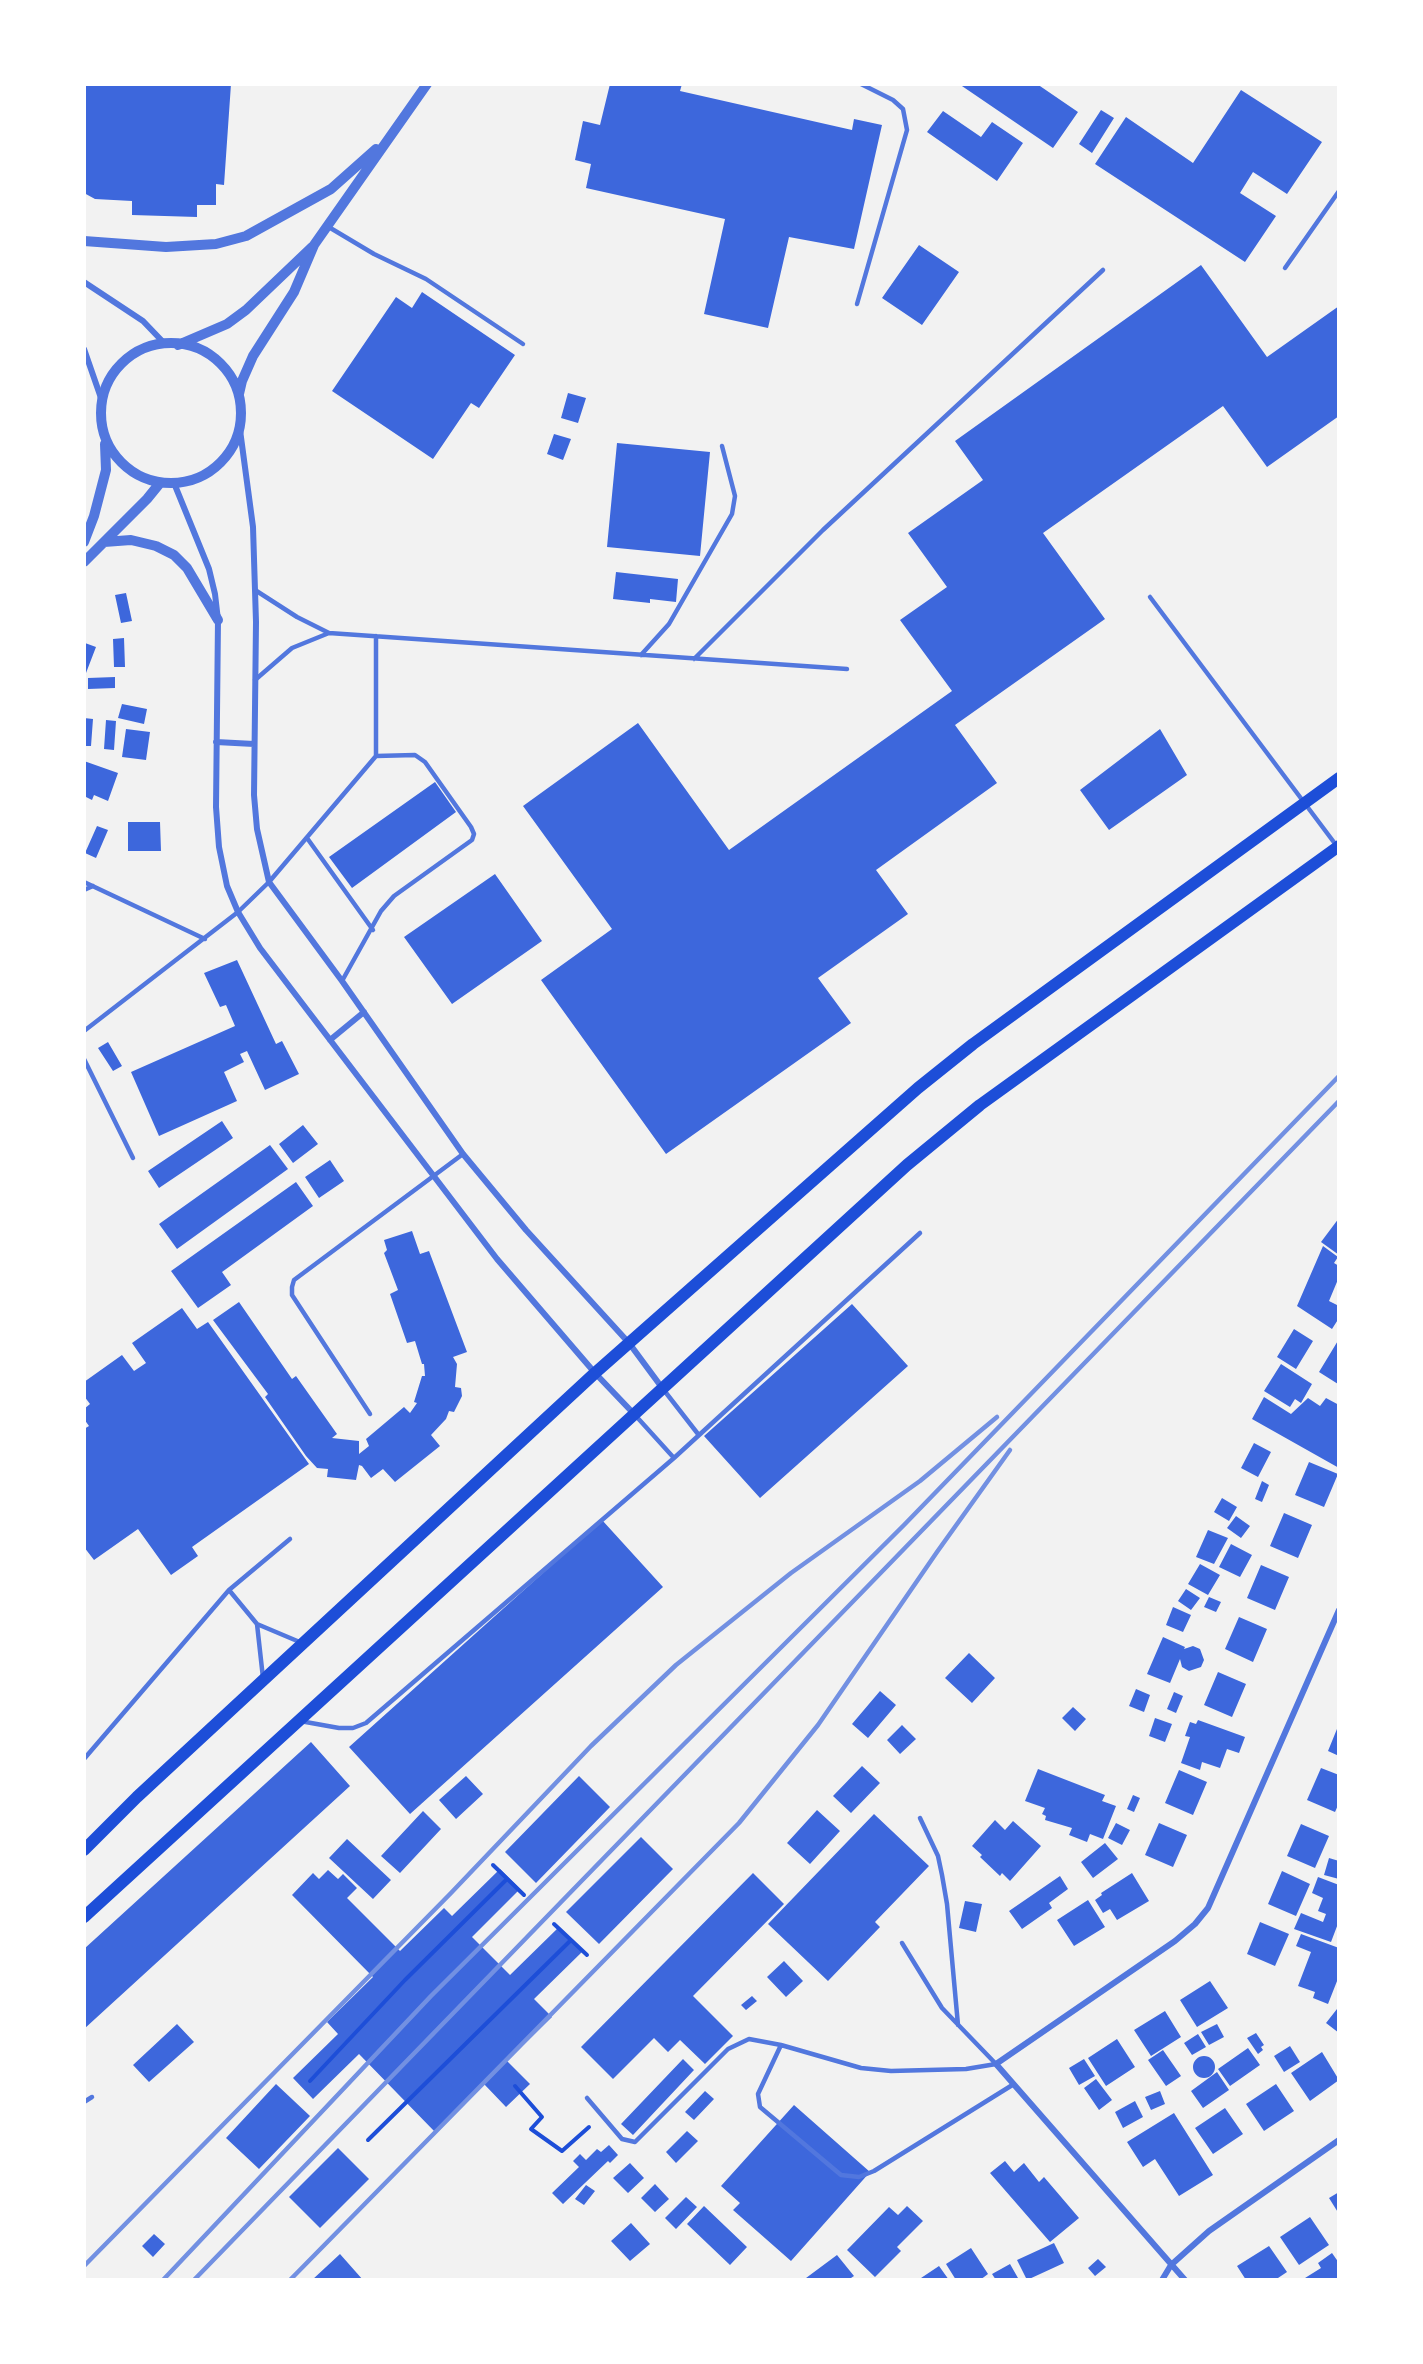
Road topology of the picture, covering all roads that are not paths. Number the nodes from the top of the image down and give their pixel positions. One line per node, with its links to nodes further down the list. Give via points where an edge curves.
1 (426, 84): 3 (street)
2 (861, 84): 11 (lane, via 903,109 907,130)
3 (393, 134): 5 (street); 6 (street, via 331,189 246,236 216,244 166,247)
4 (1339, 191): 8 (lane)
5 (327, 226): 7 (street); 13 (lane, via 426,279)
6 (84, 241)
7 (314, 245): 14 (street, via 227,324); 16 (street, via 294,292 250,363)
8 (1285, 268)
9 (1103, 270): 32 (lane, via 823,530)
10 (84, 282): 12 (street, via 143,321)
11 (857, 304)
12 (165, 344): 14 (street); 17 (street, via 147,346 123,361)
13 (523, 344)
14 (177, 345): 16 (street, via 197,347 211,355 233,379)
15 (84, 349): 17 (street)
16 (239, 394): 18 (street)
17 (101, 398): 19 (street)
18 (240, 430): 22 (street, via 216,467 196,478); 26 (street, via 253,527)
19 (104, 438): 21 (street, via 111,452 132,472); 23 (street, via 106,470)
20 (722, 446): 31 (lane, via 735,496 732,514 669,624)
21 (160, 483): 22 (street); 24 (street)
22 (174, 483): 28 (street, via 209,569)
23 (84, 542)
24 (104, 542): 25 (street); 28 (street, via 131,540 174,555 206,596)
25 (84, 562)
26 (255, 590): 29 (lane); 34 (street)
27 (1150, 597): 39 (lane)
28 (218, 620): 35 (street)
29 (329, 633): 30 (lane); 34 (lane, via 292,648)
30 (376, 636): 31 (lane); 37 (lane)
31 (641, 655): 32 (lane)
32 (694, 659): 33 (lane)
33 (847, 669)
34 (255, 680): 36 (street)
35 (216, 742): 36 (street); 46 (street, via 219,847 227,886)
36 (254, 744): 43 (street, via 257,829)
37 (376, 756): 40 (lane); 47 (lane, via 415,755 425,762 474,834 472,840 393,896)
38 (1339, 778): 39 (main road)
39 (1304, 802): 41 (lane); 58 (main road, via 918,1088)
40 (307, 838): 43 (lane); 47 (lane)
41 (1338, 847): 60 (main road, via 980,1105 906,1165)
42 (84, 882): 44 (lane)
43 (269, 882): 46 (lane); 49 (street)
44 (93, 886): 45 (lane); 48 (lane)
45 (84, 890)
46 (238, 912): 48 (lane); 52 (street, via 260,948)
47 (373, 930): 49 (lane)
48 (206, 939): 51 (lane)
49 (342, 981): 50 (street)
50 (364, 1012): 52 (street); 54 (street)
51 (84, 1031)
52 (330, 1040): 56 (street)
53 (84, 1059): 55 (lane)
54 (463, 1154): 56 (lane); 58 (street)
55 (133, 1158)
56 (433, 1175): 59 (street, via 497,1259); 61 (lane, via 294,1280 292,1287 292,1295)
57 (921, 1233): 63 (lane)
58 (629, 1343): 59 (main road); 60 (street)
59 (595, 1373): 62 (street); 69 (main road)
60 (663, 1389): 62 (main road); 63 (lane)
61 (370, 1414)
62 (635, 1415): 64 (lane); 71 (main road)
63 (698, 1434): 64 (lane)
64 (674, 1458): 71 (lane, via 366,1723 339,1728)
65 (290, 1539): 66 (lane)
66 (229, 1590): 68 (lane); 72 (lane)
67 (1339, 1610): 79 (street, via 1208,1908 1175,1941)
68 (257, 1624): 69 (lane); 70 (lane)
69 (303, 1643): 70 (main road)
70 (263, 1681): 74 (main road)
71 (300, 1721): 75 (main road)
72 (84, 1759)
73 (920, 1818): 77 (lane, via 938,1856 942,1875)
74 (84, 1850)
75 (84, 1917)
76 (902, 1943): 77 (lane, via 942,2008)
77 (958, 2025): 79 (lane)
78 (782, 2045): 79 (lane, via 861,2068 891,2071); 80 (lane, via 758,2094 760,2107 841,2175 859,2177 874,2171); 82 (lane, via 749,2039 728,2049 635,2142 622,2139)
79 (996, 2064): 80 (street)
80 (1014, 2084): 85 (street)
81 (92, 2097): 83 (lane)
82 (587, 2097)
83 (84, 2102)
84 (1339, 2140): 85 (street, via 1209,2231)
85 (1171, 2265): 86 (street); 87 (street)
86 (1162, 2280)
87 (1185, 2280)

